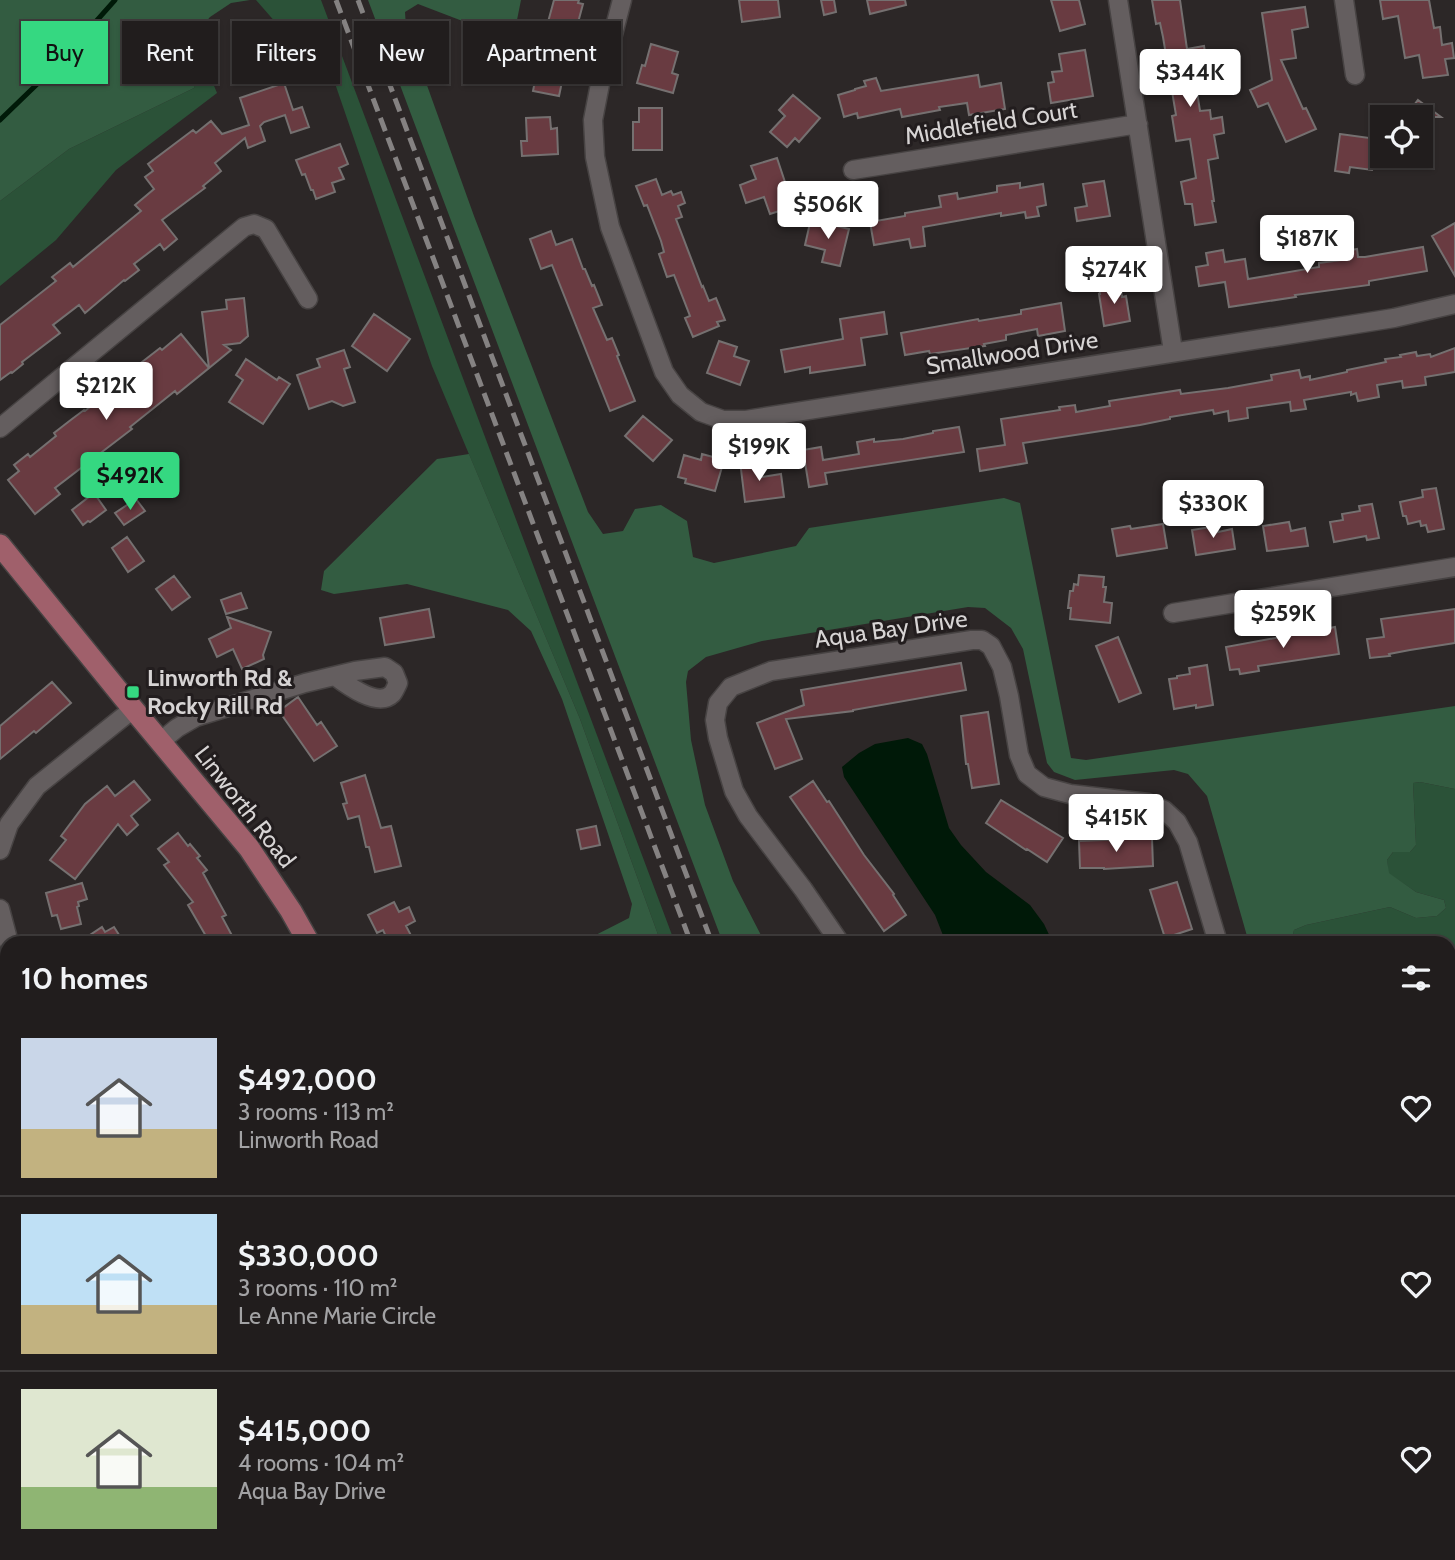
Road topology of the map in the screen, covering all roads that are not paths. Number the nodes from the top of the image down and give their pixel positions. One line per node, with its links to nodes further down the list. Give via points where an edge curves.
1 (622, 0): 9 (street, Smallwood Drive, via 593,120 595,157 610,227 664,372 680,395 701,412 746,420)
2 (1118, 0): 5 (street)
3 (1344, 0): 4 (street)
4 (1355, 75)
5 (1138, 124): 6 (street, Middlefield Court); 9 (street)
6 (853, 170)
7 (308, 299): 10 (street, via 266,229 254,224 244,227)
8 (1455, 304): 9 (street, Smallwood Drive, via 1394,318)
9 (1174, 351)
10 (0, 428)
11 (0, 545): 15 (main road, Linworth Road)
12 (1455, 568): 13 (street)
13 (1172, 613)
14 (335, 676): 16 (street, via 196,717)
15 (132, 709): 16 (main road, Linworth Road); 17 (street, via 37,786)
16 (160, 742): 21 (main road, Linworth Road, via 249,848)
17 (4, 822): 18 (street)
18 (0, 850)
19 (0, 909): 20 (street)
20 (7, 936)
21 (305, 936)
22 (835, 936): 23 (street, Aqua Bay Drive, via 734,791 718,738 718,703 732,687 771,671 972,640 991,646 1002,667 1027,774 1044,787 1070,794 1148,803 1164,810 1188,842)
23 (1217, 936)

